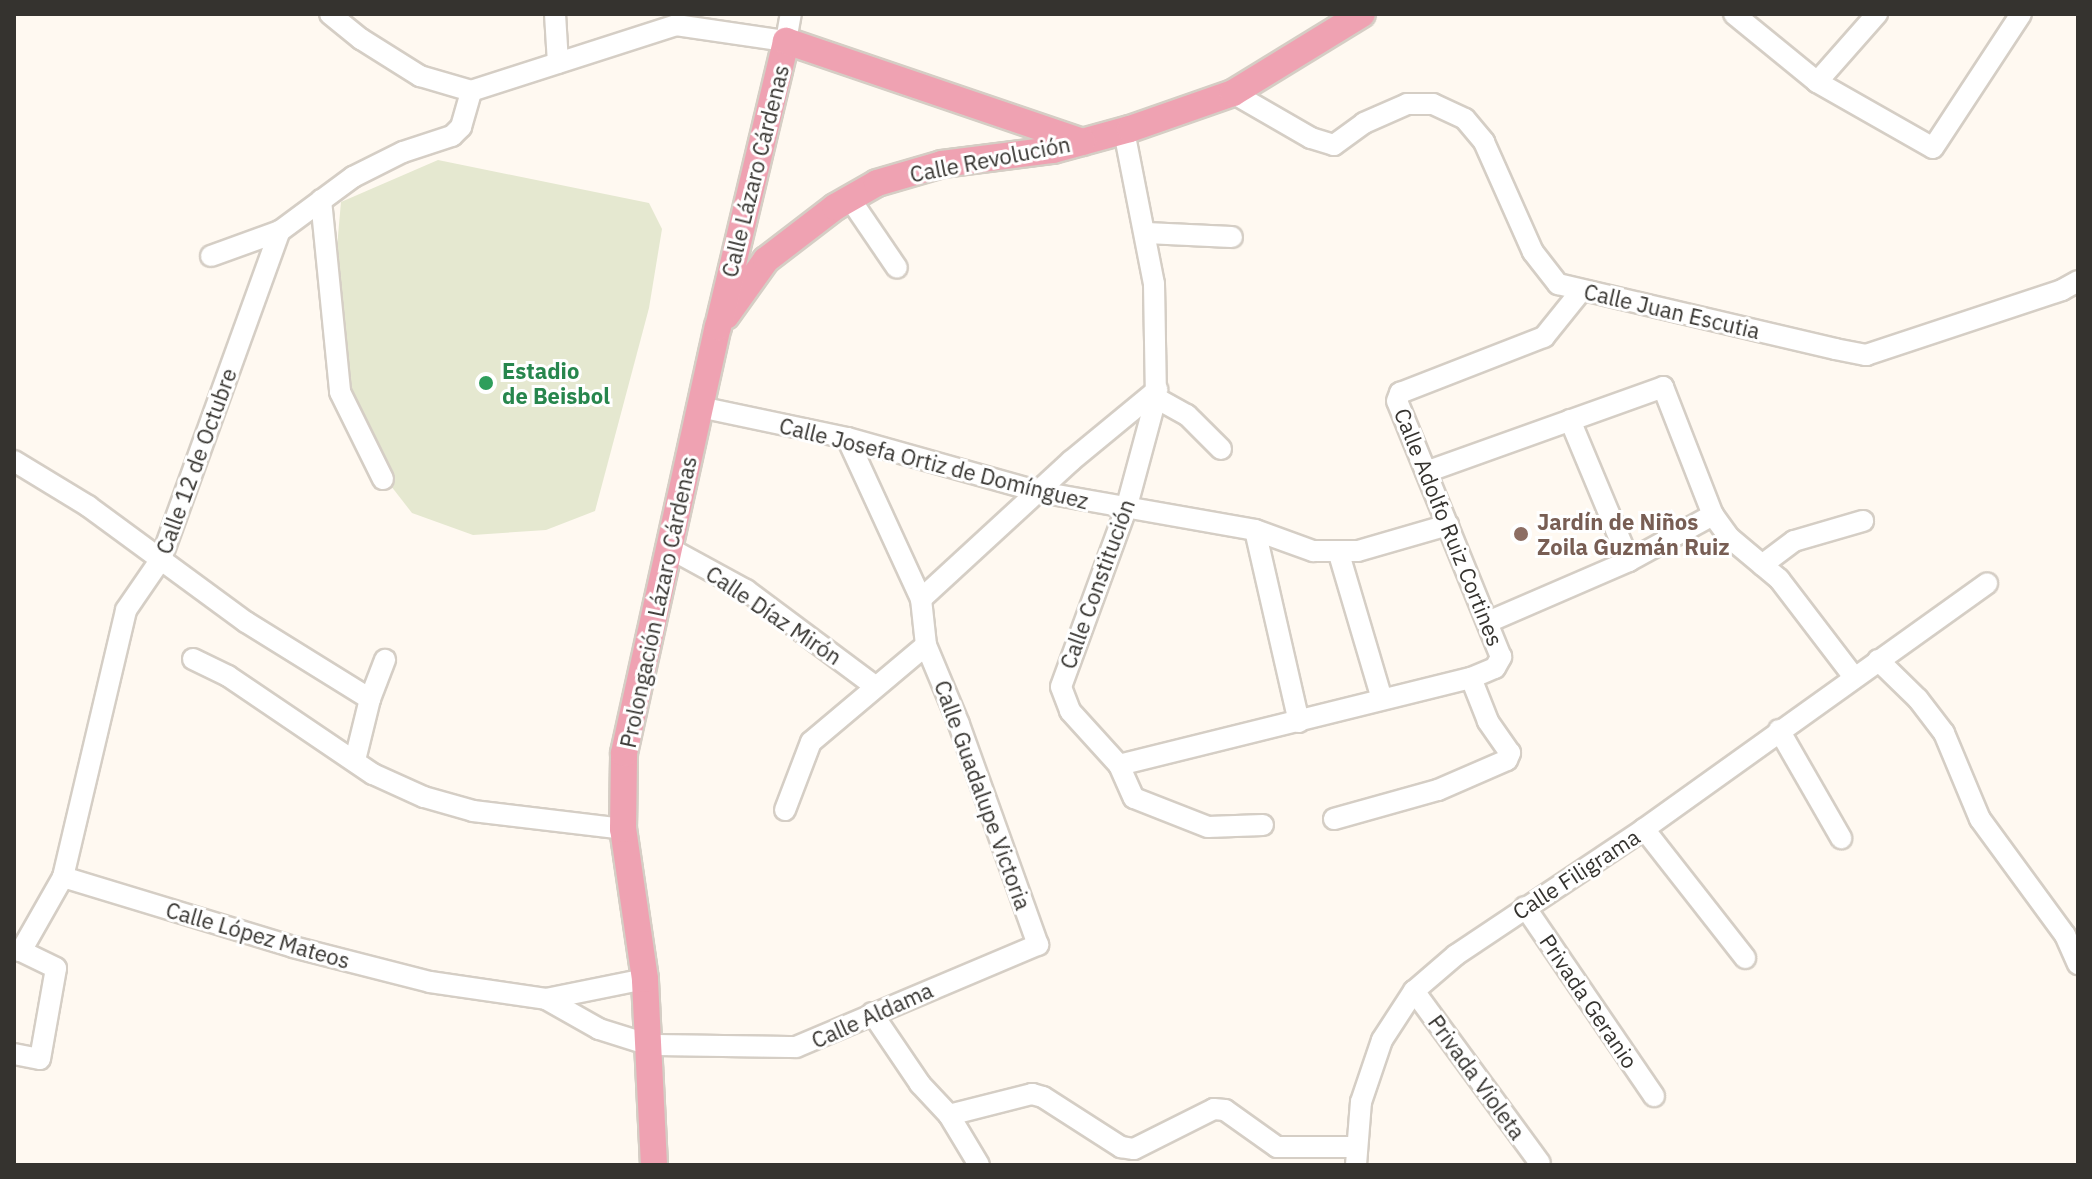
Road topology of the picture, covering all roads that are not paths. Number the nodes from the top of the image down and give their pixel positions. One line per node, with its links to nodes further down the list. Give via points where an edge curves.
1 (330, 14): 11 (street, via 420,76)
2 (555, 14): 9 (street)
3 (791, 14): 8 (street, Calle Lázaro Cárdenas)
4 (1734, 14): 10 (street)
5 (1877, 14): 10 (street)
6 (2021, 14): 10 (street, via 1933,148)
7 (1357, 15): 12 (main road, Calle Revolución)
8 (786, 41): 9 (street, via 676,25); 14 (main road, Calle Revolución); 24 (main road, Calle Lázaro Cárdenas)
9 (558, 63): 11 (street)
10 (1817, 82)
11 (471, 91): 16 (street, via 461,127 452,136 403,152)
12 (1233, 93): 13 (main road, Calle Revolución); 23 (street, Calle Juan Escutia, via 1311,138 1334,145 1364,123 1407,104 1433,104 1465,119 1484,142 1533,252 1558,284)
13 (1124, 131): 14 (main road, Calle Revolución); 18 (street, Calle Constitución)
14 (1082, 142): 15 (main road, Calle Revolución, via 942,164 877,183)
15 (850, 199): 21 (street); 24 (main road, Calle Revolución, via 766,260)
16 (321, 200): 17 (street); 32 (street, via 340,392)
17 (280, 231): 20 (street); 41 (street, Calle 12 de Octubre)
18 (1146, 233): 19 (street); 25 (street, Calle Constitución, via 1154,284)
19 (1232, 237)
20 (211, 256)
21 (897, 268)
22 (2078, 281): 23 (street, Calle Juan Escutia, via 1866,355)
23 (1581, 291): 31 (street, Calle Adolfo Ruiz Cortines, via 1544,337 1400,393 1397,401)
24 (718, 327): 26 (main road, Prolongación Lázaro Cárdenas)
25 (1156, 394): 29 (street); 33 (street); 34 (street, Calle Constitución)
26 (700, 407): 28 (street, Calle Josefa Ortiz de Domínguez); 39 (main road, Prolongación Lázaro Cárdenas)
27 (1570, 420): 31 (street); 35 (street, via 1663,387); 42 (street)
28 (847, 438): 33 (street, Calle Josefa Ortiz de Domínguez); 45 (street)
29 (1221, 449)
30 (14, 461): 41 (street)
31 (1426, 472): 37 (street, Calle Adolfo Ruiz Cortines)
32 (383, 479)
33 (1040, 492): 34 (street, Calle Josefa Ortiz de Domínguez); 45 (street)
34 (1126, 509): 38 (street, Calle Josefa Ortiz de Domínguez); 59 (street, Calle Constitución, via 1061,687 1070,711)
35 (1713, 515): 42 (street); 43 (street)
36 (1863, 521): 43 (street, via 1794,541)
37 (1448, 525): 40 (street, Calle Josefa Ortiz de Domínguez); 46 (street, Calle Adolfo Ruiz Cortines)
38 (1255, 530): 40 (street, Calle Josefa Ortiz de Domínguez, via 1313,551); 56 (street)
39 (669, 548): 53 (street, Calle Díaz Mirón, via 746,590); 63 (main road, Prolongación Lázaro Cárdenas, via 624,753)
40 (1339, 554): 55 (street)
41 (161, 559): 54 (street, via 246,622); 66 (street, Calle 12 de Octubre, via 126,610)
42 (1629, 561): 46 (street)
43 (1762, 565): 51 (street, via 1779,579)
44 (1987, 583): 50 (street, Calle Filigrama)
45 (921, 599): 47 (street, Calle Guadalupe Victoria)
46 (1488, 622): 52 (street, Calle Adolfo Ruiz Cortines, via 1501,657 1495,668)
47 (926, 645): 53 (street); 68 (street, Calle Guadalupe Victoria)
48 (193, 659): 58 (street, via 228,676)
49 (385, 660): 54 (street)
50 (1878, 660): 51 (street, Calle Filigrama); 71 (street, via 1944,733 1980,819 2065,935)
51 (1854, 677): 57 (street, Calle Filigrama)
52 (1471, 678): 55 (street); 61 (street, Calle Adolfo Ruiz Cortines, via 1488,721 1510,753 1507,760 1438,790)
53 (875, 686): 60 (street, via 811,742)
54 (370, 699): 58 (street)
55 (1382, 699): 56 (street)
56 (1299, 722): 59 (street)
57 (1779, 730): 64 (street, Calle Filigrama); 65 (street)
58 (355, 760): 63 (street, via 424,797 473,811)
59 (1119, 765): 62 (street, Calle Constitución, via 1129,792 1139,800 1208,827)
60 (785, 810)
61 (1334, 819)
62 (1263, 825)
63 (623, 829): 72 (main road, Prolongación Lázaro Cárdenas)
64 (1644, 829): 67 (street, Calle Filigrama); 70 (street)
65 (1841, 838)
66 (63, 877): 69 (street); 74 (street, Calle López Mateos, via 293,947 430,982)
67 (1525, 907): 73 (street, Calle Filigrama); 78 (street, Privada Geranio)
68 (1038, 945): 75 (street, Calle Aldama)
69 (17, 950): 77 (street, via 56,968 40,1059)
70 (1745, 958)
71 (2078, 964)
72 (645, 979): 74 (street, Calle López Mateos); 76 (main road, Prolongación Lázaro Cárdenas)
73 (1414, 991): 81 (street, Calle Filigrama, via 1382,1040 1361,1102); 82 (street, Privada Violeta)
74 (546, 999): 76 (street, Calle López Mateos, via 599,1029)
75 (872, 1013): 76 (street, Calle Aldama, via 796,1047); 79 (street, via 920,1084)
76 (650, 1045): 83 (main road, Prolongación Lázaro Cárdenas)
77 (14, 1054)
78 (1654, 1096)
79 (949, 1115): 80 (street, via 1032,1094 1121,1147 1144,1147 1214,1109 1225,1110); 84 (street)
80 (1275, 1156): 81 (street)
81 (1356, 1156)
82 (1540, 1163)
83 (654, 1165)
84 (979, 1165)

